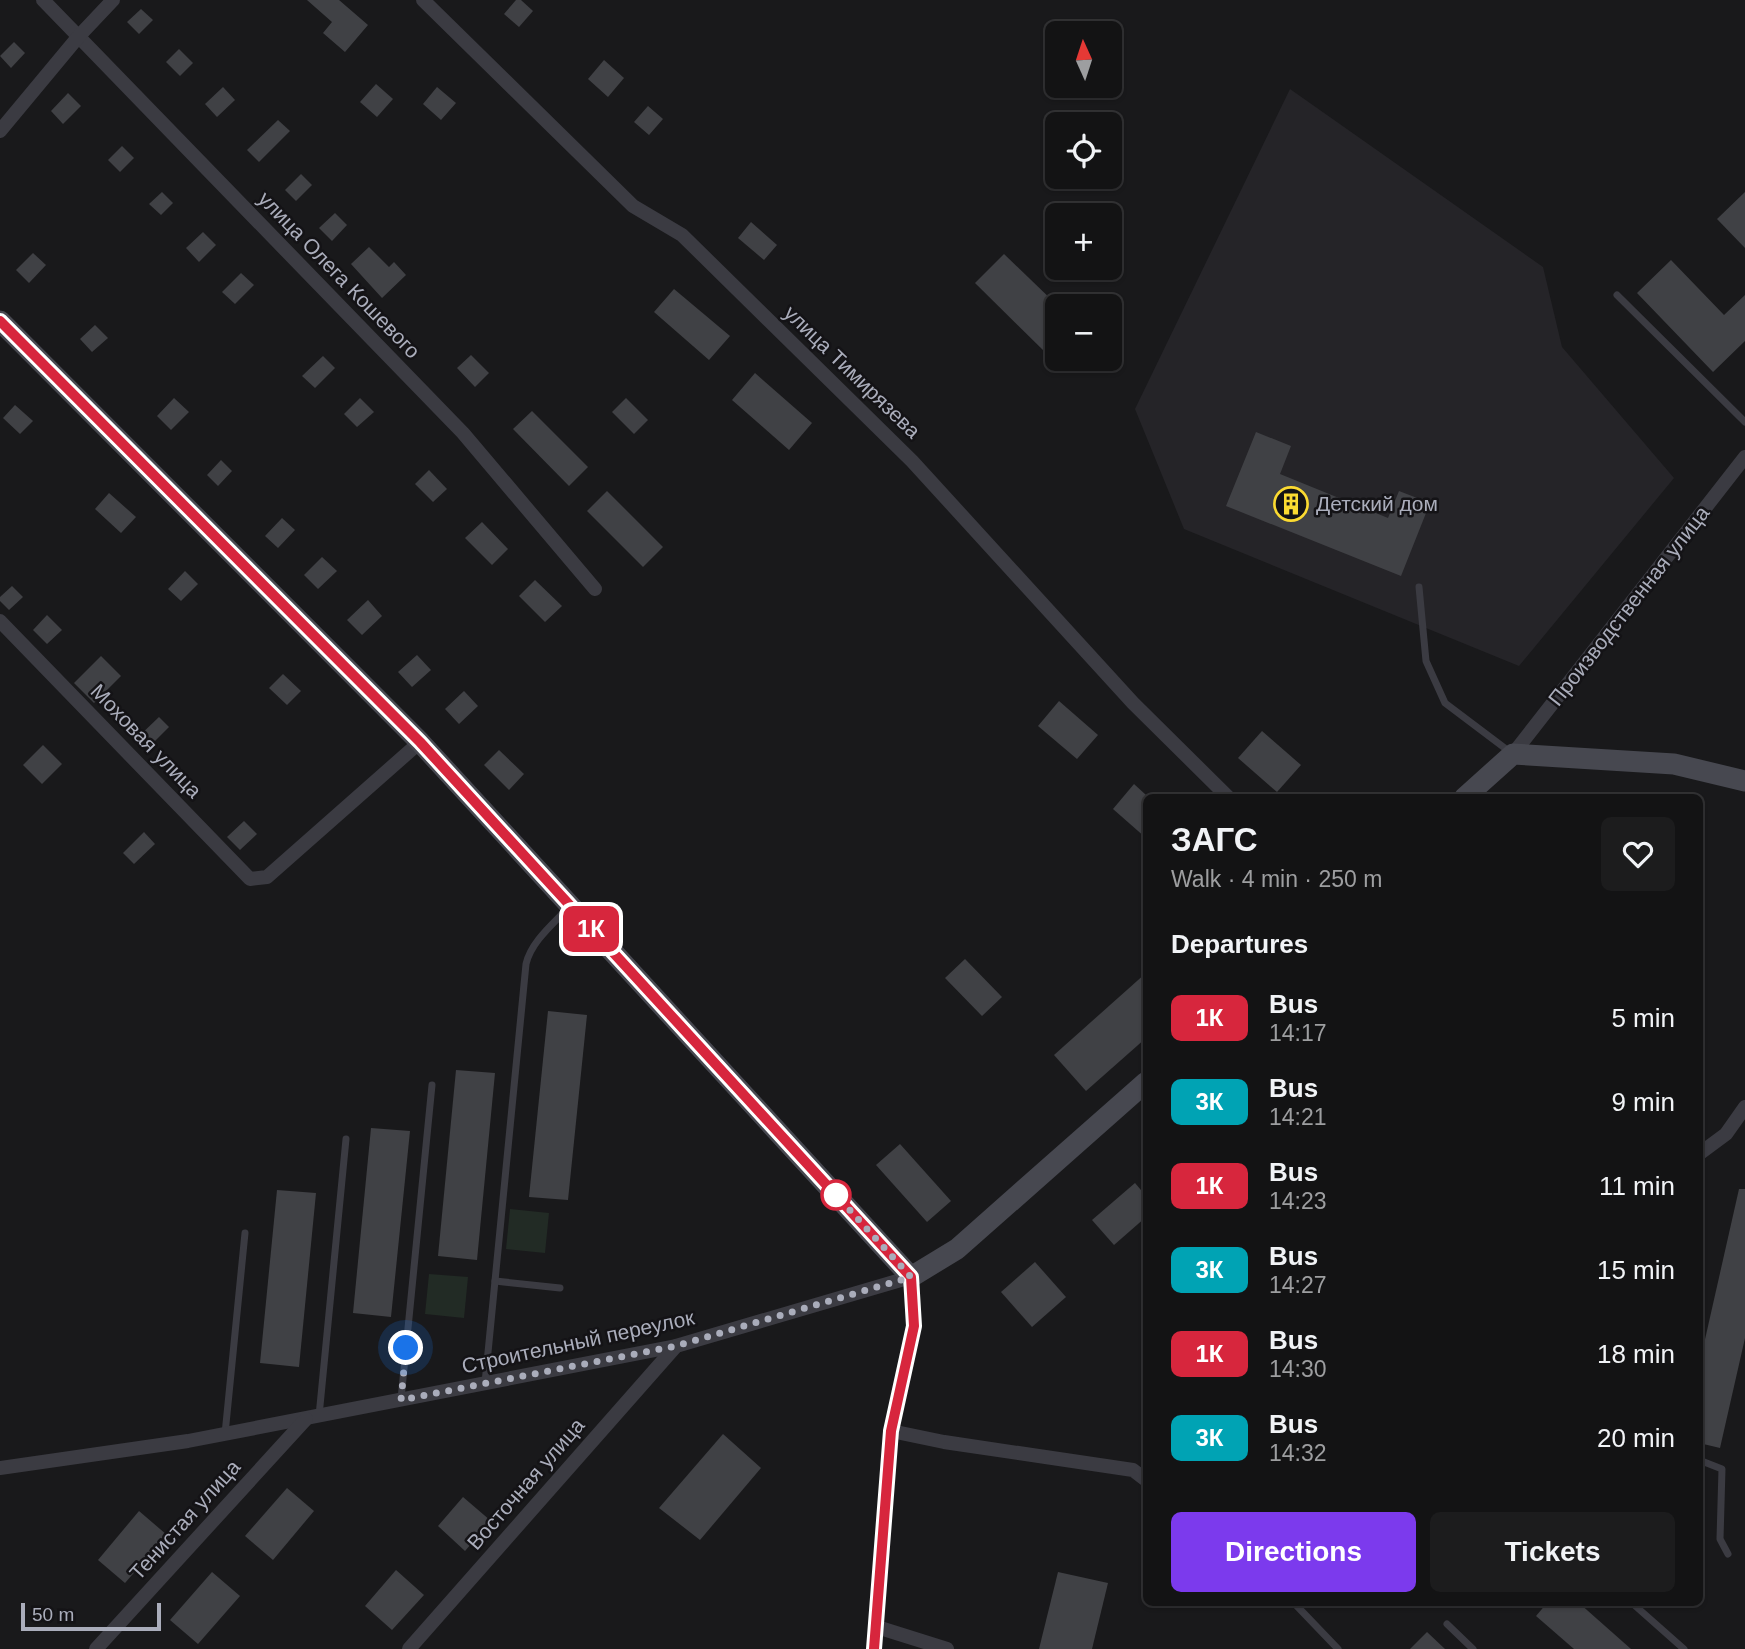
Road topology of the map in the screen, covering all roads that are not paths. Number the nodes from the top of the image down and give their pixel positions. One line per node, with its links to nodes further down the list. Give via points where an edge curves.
1 (43, 0): 4 (street, улица Олега Кошевого)
2 (113, 0): 4 (street)
3 (423, 0): 16 (street, улица Тимирязева, via 634,206 682,235 912,461 1133,704)
4 (79, 36): 5 (street); 11 (street, улица Олега Кошевого, via 463,433)
5 (0, 131)
6 (1617, 295): 8 (lane)
7 (0, 321): 13 (street)
8 (1745, 422)
9 (1745, 457): 14 (street, Производственная улица)
10 (1419, 587): 14 (lane, via 1426,661 1445,703)
11 (595, 589)
12 (0, 621): 13 (street, Моховая улица, via 250,879 267,877)
13 (420, 742): 18 (street)
14 (1513, 754): 15 (street, via 1674,764); 17 (street, Производственная улица)
15 (1745, 781)
16 (1225, 794)
17 (1468, 794)
18 (570, 906): 25 (street); 26 (lane, via 528,953)
19 (432, 1085): 30 (lane)
20 (1143, 1085): 25 (street, via 957,1249)
21 (1743, 1114): 23 (street)
22 (346, 1139): 31 (lane)
23 (1703, 1151)
24 (245, 1233): 33 (lane)
25 (911, 1277): 28 (street, Строительный переулок); 32 (street, via 914,1326)
26 (495, 1281): 27 (lane); 29 (lane)
27 (560, 1288)
28 (676, 1346): 29 (street, Строительный переулок); 43 (street, Восточная улица)
29 (485, 1384): 30 (street, Строительный переулок)
30 (401, 1400): 31 (street, Строительный переулок)
31 (313, 1418): 33 (street, Строительный переулок); 42 (street, Тенистая улица)
32 (891, 1431): 36 (street, via 1133,1470); 41 (street)
33 (225, 1434): 35 (street, Строительный переулок)
34 (1703, 1462): 37 (lane, via 1722,1469 1720,1539)
35 (0, 1468)
36 (1143, 1478)
37 (1728, 1554)
38 (1297, 1606): 46 (lane)
39 (1635, 1606): 48 (lane)
40 (1447, 1624): 47 (lane)
41 (877, 1626): 44 (street); 45 (street)
42 (96, 1649)
43 (409, 1649)
44 (874, 1649)
45 (947, 1649)
46 (1338, 1649)
47 (1473, 1649)
48 (1684, 1649)

